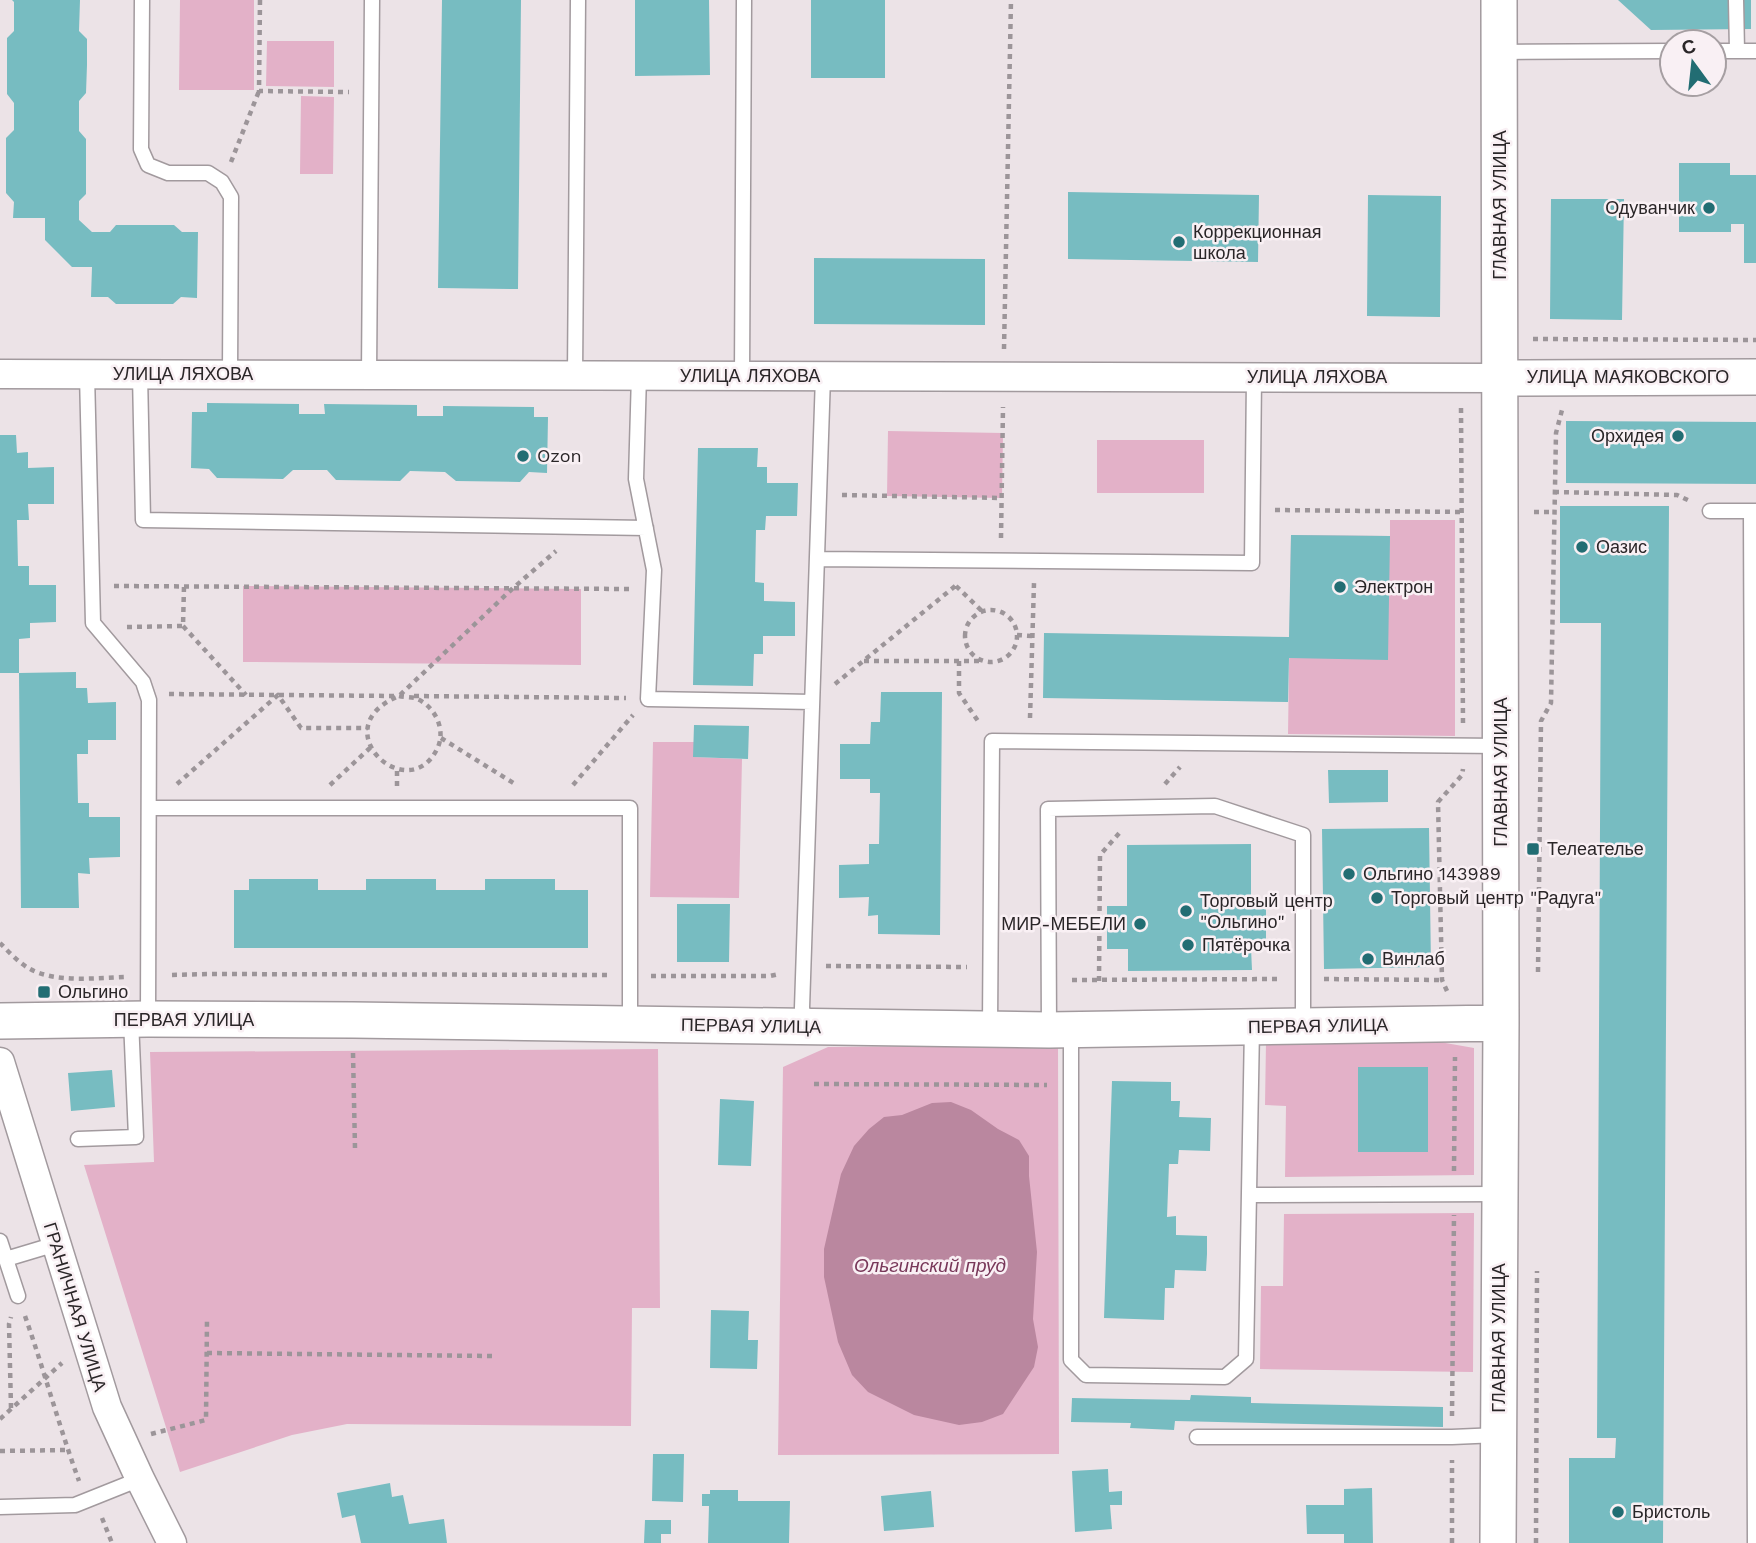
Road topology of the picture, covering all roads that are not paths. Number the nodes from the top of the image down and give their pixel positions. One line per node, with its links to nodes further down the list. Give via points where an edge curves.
1 (142, 0): 15 (lane, via 141,149 148,165 168,173 208,173 222,182 231,197)
2 (372, 0): 16 (lane)
3 (578, 0): 17 (lane)
4 (744, 0): 19 (lane)
5 (1499, 0): 11 (street, ГЛАВНАЯ УЛИЦА)
6 (1736, 0): 9 (lane)
7 (1658, 51): 11 (lane)
8 (1728, 51): 9 (lane)
9 (1737, 51): 10 (lane)
10 (1756, 51)
11 (1499, 52): 23 (street, ГЛАВНАЯ УЛИЦА)
12 (0, 374): 13 (street, УЛИЦА ЛЯХОВА)
13 (87, 374): 14 (street, УЛИЦА ЛЯХОВА); 30 (lane, via 93,623 144,682 149,700)
14 (140, 374): 15 (street, УЛИЦА ЛЯХОВА); 26 (lane, via 143,520)
15 (230, 374): 16 (street, УЛИЦА ЛЯХОВА)
16 (369, 375): 17 (street, УЛИЦА ЛЯХОВА)
17 (575, 375): 18 (street, УЛИЦА ЛЯХОВА)
18 (639, 376): 19 (street, УЛИЦА ЛЯХОВА); 26 (lane, via 636,479)
19 (742, 376): 20 (street, УЛИЦА ЛЯХОВА)
20 (823, 376): 21 (street, УЛИЦА ЛЯХОВА); 27 (lane)
21 (1254, 377): 23 (street, УЛИЦА ЛЯХОВА); 27 (lane, via 1252,564)
22 (1756, 377): 23 (street, УЛИЦА МАЯКОВСКОГО)
23 (1500, 378): 29 (street, ГЛАВНАЯ УЛИЦА)
24 (1710, 511): 25 (lane)
25 (1753, 511): 48 (lane)
26 (646, 528): 28 (lane, via 654,570 648,699)
27 (817, 559): 28 (lane)
28 (813, 702): 36 (lane, via 802,1008)
29 (1501, 746): 33 (street, ГЛАВНАЯ УЛИЦА); 38 (lane, via 992,741)
30 (150, 808): 31 (lane, via 148,976); 34 (lane, via 630,808)
31 (139, 1019): 32 (street, ПЕРВАЯ УЛИЦА); 34 (street, ПЕРВАЯ УЛИЦА); 41 (lane, via 136,1137)
32 (0, 1021)
33 (1501, 1023): 35 (street, ПЕРВАЯ УЛИЦА); 42 (street, ГЛАВНАЯ УЛИЦА)
34 (630, 1025): 36 (street, ПЕРВАЯ УЛИЦА)
35 (1303, 1026): 37 (street, ПЕРВАЯ УЛИЦА); 39 (lane, via 1303,835 1215,806 1143,807 1048,809 1048,980)
36 (806, 1027): 38 (street, ПЕРВАЯ УЛИЦА)
37 (1252, 1027): 39 (street, ПЕРВАЯ УЛИЦА); 43 (lane)
38 (990, 1029): 39 (street, ПЕРВАЯ УЛИЦА)
39 (1060, 1030): 43 (lane, via 1071,1085 1071,1360 1086,1375 1225,1377 1246,1359)
40 (0, 1062): 45 (street, ГРАНИЧНАЯ УЛИЦА)
41 (78, 1139)
42 (1500, 1194): 43 (lane); 49 (street, ГЛАВНАЯ УЛИЦА)
43 (1249, 1195)
44 (0, 1241): 46 (lane)
45 (56, 1244): 46 (lane); 51 (street, ГРАНИЧНАЯ УЛИЦА, via 107,1407)
46 (6, 1259): 47 (lane)
47 (18, 1297)
48 (1755, 1373): 55 (lane)
49 (1498, 1435): 50 (lane); 54 (street, ГЛАВНАЯ УЛИЦА)
50 (1196, 1437)
51 (140, 1479): 52 (lane, via 75,1505); 53 (street, ГРАНИЧНАЯ УЛИЦА)
52 (0, 1507)
53 (172, 1543)
54 (1498, 1543)
55 (1755, 1543)

